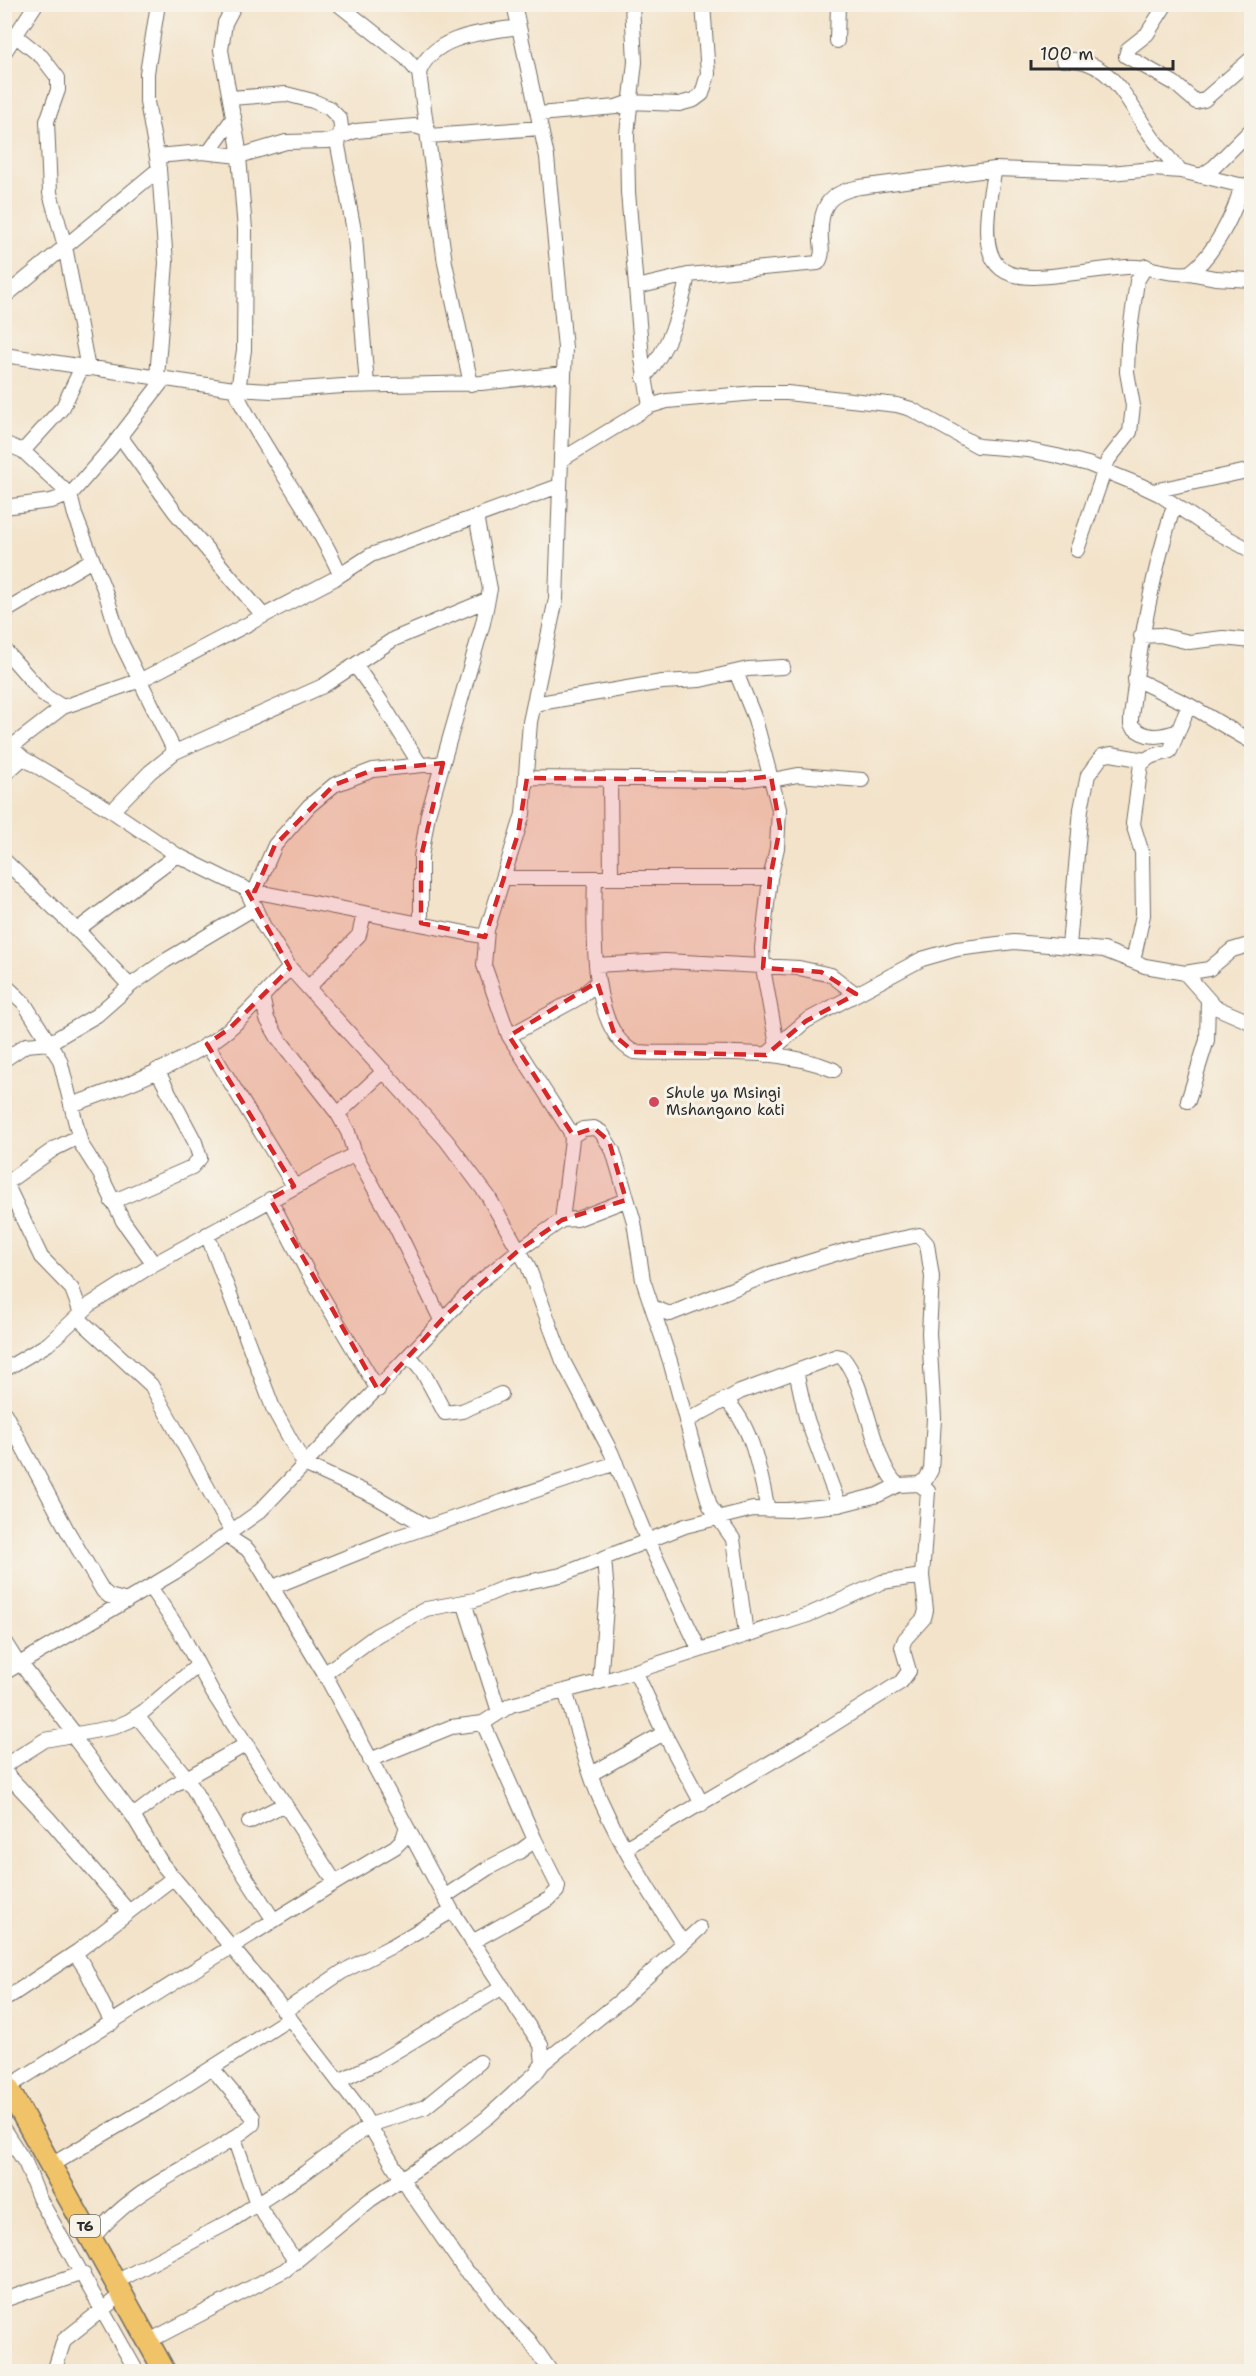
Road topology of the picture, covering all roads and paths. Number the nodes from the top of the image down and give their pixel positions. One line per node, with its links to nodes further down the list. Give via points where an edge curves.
1 (36, 4): 11 (street)
2 (158, 4): 26 (street, via 147,73 150,124)
3 (236, 4): 17 (street, via 225,23 221,50)
4 (338, 4): 16 (street, via 406,58)
5 (514, 4): 10 (street)
6 (632, 4): 18 (street, via 635,62)
7 (704, 4): 18 (street, via 708,74 702,94 679,104)
8 (837, 4): 12 (street)
9 (1166, 4): 14 (street, via 1147,34 1128,49 1126,56 1174,83 1196,102 1204,100)
10 (519, 27): 16 (street, via 481,33 446,45 426,57); 20 (street)
11 (16, 36): 13 (street); 31 (street, via 42,57 58,78 47,121 49,172 52,206)
12 (837, 41)
13 (4, 53)
14 (1251, 58)
15 (1063, 60): 28 (street, via 1077,59 1090,64 1112,79 1162,153)
16 (418, 73): 22 (street)
17 (230, 98): 19 (street); 23 (street, via 286,94 313,101 329,108 340,119)
18 (630, 102): 20 (street); 36 (street, via 628,192)
19 (234, 117): 24 (street); 25 (street)
20 (540, 121): 22 (street); 40 (street, via 548,157 562,302)
21 (1251, 129): 29 (street)
22 (428, 133): 23 (street, via 415,126); 43 (street, via 445,263)
23 (340, 136): 25 (street, via 323,142 286,142); 44 (street, via 341,170 355,236)
24 (209, 152): 25 (street); 26 (street)
25 (239, 156): 45 (street, via 246,251 244,350)
26 (158, 163): 31 (street); 41 (street, via 166,283)
27 (995, 169): 28 (street); 32 (street, via 986,229 988,246 1005,274 1018,278 1054,277); 34 (street, via 841,190 832,196 822,220 822,258 818,263)
28 (1181, 171): 29 (street)
29 (1202, 176): 30 (street)
30 (1246, 187): 33 (street, via 1226,227)
31 (65, 246): 37 (street); 39 (street)
32 (1146, 266): 33 (street, via 1161,272); 52 (street, via 1137,281 1128,345 1132,425)
33 (1190, 273): 35 (street)
34 (688, 275): 36 (street); 42 (street, via 669,342)
35 (1251, 280)
36 (637, 287): 42 (street)
37 (4, 297)
38 (4, 355): 39 (street)
39 (85, 368): 41 (street); 49 (street, via 63,407)
40 (564, 374): 43 (street); 50 (street)
41 (160, 378): 45 (street); 47 (street)
42 (644, 378): 46 (street)
43 (471, 384): 44 (street)
44 (367, 385): 45 (street, via 271,391)
45 (236, 389): 62 (street, via 258,437 327,544)
46 (650, 406): 50 (street); 52 (street, via 755,393 897,405 978,446 1028,450)
47 (120, 436): 55 (street); 65 (street, via 180,518)
48 (4, 443): 49 (street)
49 (23, 451): 55 (street)
50 (561, 460): 53 (street)
51 (1251, 470): 54 (street)
52 (1104, 471): 54 (street); 59 (street)
53 (559, 486): 58 (street); 74 (street, via 556,600)
54 (1153, 491): 56 (street)
55 (70, 495): 57 (street); 61 (street)
56 (1174, 505): 60 (street); 66 (street, via 1162,539)
57 (4, 507)
58 (476, 516): 62 (street, via 371,555); 63 (street, via 490,589)
59 (1077, 550)
60 (1251, 551)
61 (92, 560): 64 (street); 72 (street, via 120,640)
62 (340, 574): 65 (street)
63 (487, 600): 69 (street, via 394,639); 84 (street)
64 (4, 612)
65 (262, 614): 72 (street)
66 (1141, 636): 67 (street, via 1160,635 1189,642 1223,638); 73 (street)
67 (1251, 641)
68 (4, 649): 76 (street, via 45,696)
69 (355, 665): 80 (street, via 323,686); 83 (street)
70 (783, 667): 71 (street)
71 (735, 672): 74 (street); 88 (street, via 755,719)
72 (141, 680): 76 (street); 80 (street)
73 (1136, 680): 75 (street); 77 (street, via 1131,725 1155,737)
74 (534, 704): 86 (street)
75 (1189, 705): 77 (street); 78 (street)
76 (63, 706): 79 (street)
77 (1178, 731): 82 (street, via 1168,753)
78 (1251, 742)
79 (8, 744): 81 (street)
80 (175, 752): 90 (street)
81 (23, 758): 85 (street); 90 (street)
82 (1145, 760): 104 (street, via 1102,756 1088,775 1081,809); 105 (street, via 1133,819 1142,853 1143,915)
83 (419, 763): 84 (street); 97 (street, via 359,773 322,794 276,845)
84 (443, 763): 100 (street, via 421,857)
85 (4, 775)
86 (527, 777): 87 (street); 94 (street, via 524,814)
87 (610, 778): 88 (street); 93 (street)
88 (771, 778): 89 (street, via 798,775); 96 (street, via 780,828)
89 (862, 780)
90 (112, 811): 91 (street)
91 (177, 855): 97 (street); 101 (street)
92 (4, 860): 101 (street)
93 (611, 877): 95 (street); 96 (street)
94 (504, 878): 95 (street); 102 (street)
95 (595, 878): 106 (street)
96 (770, 878): 108 (street)
97 (251, 890): 98 (street); 99 (street)
98 (256, 907): 107 (street); 112 (street)
99 (364, 914): 100 (street); 113 (street, via 359,935)
100 (421, 923): 102 (street)
101 (77, 930): 112 (street)
102 (486, 937): 118 (street, via 484,965)
103 (1251, 944): 109 (street, via 1232,950 1209,969)
104 (1069, 946): 105 (street, via 1104,950); 114 (street, via 1014,942 940,952)
105 (1133, 961): 109 (street)
106 (596, 965): 108 (street, via 665,961); 110 (street)
107 (291, 968): 113 (street); 115 (street)
108 (763, 968): 114 (street, via 821,972 843,982); 121 (street)
109 (1185, 973): 116 (street)
110 (598, 982): 118 (street, via 580,997); 121 (street, via 615,1036 622,1046 634,1052)
111 (4, 984): 119 (street, via 18,996)
112 (130, 986): 119 (street, via 109,1008)
113 (308, 988): 125 (street)
114 (856, 994): 121 (street, via 806,1022)
115 (262, 996): 120 (street, via 229,1029); 128 (street, via 267,1019 278,1038)
116 (1208, 1000): 117 (street, via 1222,1012); 126 (street, via 1207,1040)
117 (1250, 1020)
118 (509, 1036): 129 (street)
119 (49, 1043): 122 (street, via 26,1045); 127 (street, via 60,1060)
120 (207, 1044): 123 (street); 133 (street)
121 (774, 1051): 124 (street)
122 (4, 1060)
123 (157, 1070): 127 (street, via 111,1092); 136 (street, via 200,1158 192,1167)
124 (834, 1070)
125 (384, 1071): 128 (street); 139 (street, via 446,1140 488,1196)
126 (1188, 1101)
127 (71, 1105): 130 (street)
128 (338, 1114): 131 (street)
129 (572, 1136): 135 (street, via 589,1127 601,1132 613,1151); 137 (street)
130 (78, 1137): 132 (street); 136 (street)
131 (355, 1154): 133 (street); 143 (street, via 394,1222)
132 (5, 1181): 142 (street, via 41,1257 72,1289)
133 (294, 1186): 134 (street)
134 (270, 1198): 138 (street); 147 (street)
135 (626, 1200): 137 (street, via 577,1219); 141 (street)
136 (112, 1202): 140 (street)
137 (562, 1220): 139 (street)
138 (207, 1234): 140 (street); 153 (street, via 264,1388)
139 (519, 1250): 143 (street); 152 (street, via 563,1361)
140 (154, 1264): 142 (street)
141 (652, 1306): 151 (street); 154 (street, via 670,1314 770,1274 850,1249 919,1234 927,1244 932,1277 929,1333 934,1407 931,1470)
142 (79, 1315): 145 (street, via 48,1344); 160 (street, via 150,1385)
143 (441, 1320): 144 (street)
144 (410, 1357): 147 (street); 148 (street, via 423,1372 445,1413 462,1411)
145 (6, 1368)
146 (796, 1371): 149 (street); 155 (street, via 837,1356 846,1361 888,1474); 156 (street, via 806,1417)
147 (378, 1390): 153 (street)
148 (501, 1394)
149 (724, 1399): 151 (street); 157 (street, via 740,1416)
150 (4, 1412): 166 (street)
151 (686, 1421): 158 (street, via 710,1506)
152 (615, 1463): 159 (street); 161 (street)
153 (304, 1464): 159 (street, via 398,1508); 160 (street, via 266,1505)
154 (918, 1484): 155 (street); 163 (street, via 927,1488 929,1496)
155 (898, 1485): 156 (street, via 878,1495)
156 (839, 1505): 157 (street)
157 (768, 1510): 158 (street, via 753,1509)
158 (719, 1519): 161 (street); 170 (street, via 733,1539)
159 (428, 1527): 165 (street)
160 (230, 1534): 164 (street); 165 (street, via 251,1554)
161 (647, 1539): 162 (street); 172 (street)
162 (604, 1558): 168 (street, via 561,1575 508,1586); 178 (street, via 607,1593)
163 (922, 1576): 170 (street, via 882,1582 818,1611); 192 (street, via 924,1618 902,1647 907,1676)
164 (150, 1587): 167 (street); 174 (street, via 181,1633)
165 (273, 1587): 177 (street)
166 (104, 1591): 167 (street); 169 (street)
167 (128, 1601): 169 (street)
168 (464, 1602): 177 (street, via 426,1609 408,1617); 180 (street)
169 (105, 1614): 173 (street)
170 (746, 1634): 172 (street)
171 (4, 1641): 173 (street)
172 (699, 1649): 175 (street)
173 (20, 1665): 176 (street); 184 (street)
174 (197, 1666): 181 (street); 185 (street)
175 (635, 1671): 178 (street); 183 (street)
176 (4, 1674)
177 (324, 1674): 186 (street)
178 (600, 1682): 179 (street)
179 (565, 1691): 180 (street, via 536,1697); 189 (street)
180 (499, 1712): 182 (street)
181 (137, 1716): 184 (street, via 115,1727); 190 (street)
182 (483, 1723): 186 (street, via 451,1727); 196 (street)
183 (664, 1733): 189 (street); 192 (street)
184 (73, 1735): 187 (street, via 45,1740); 193 (street)
185 (247, 1744): 190 (street); 191 (street)
186 (370, 1760): 195 (street)
187 (5, 1765)
188 (4, 1771): 202 (street)
189 (591, 1774): 197 (street)
190 (187, 1778): 193 (street); 203 (street)
191 (285, 1804): 194 (street); 199 (street)
192 (702, 1804): 197 (street)
193 (133, 1816): 198 (street)
194 (249, 1822)
195 (406, 1828): 199 (street, via 400,1842); 200 (street)
196 (534, 1840): 200 (street); 205 (street, via 554,1875 557,1891)
197 (625, 1848): 206 (street, via 633,1867)
198 (173, 1878): 202 (street); 207 (street)
199 (335, 1882): 203 (street)
200 (444, 1897): 201 (street)
201 (452, 1911): 205 (street); 211 (street, via 342,1972)
202 (129, 1912): 208 (street)
203 (273, 1919): 207 (street)
204 (700, 1928): 206 (street)
205 (472, 1942): 209 (street)
206 (682, 1942): 214 (street, via 620,2001)
207 (231, 1948): 211 (street); 212 (street)
208 (75, 1953): 210 (street); 212 (street)
209 (503, 1987): 214 (street, via 541,2045); 216 (street)
210 (4, 2000)
211 (288, 2015): 215 (street); 216 (street)
212 (112, 2023): 217 (street)
213 (480, 2062): 218 (street, via 425,2107)
214 (543, 2063): 222 (street, via 488,2117)
215 (212, 2068): 220 (street, via 255,2121); 221 (street)
216 (339, 2081): 218 (street)
217 (6, 2084): 221 (highway, T6)
218 (370, 2125): 222 (street); 223 (street)
219 (5, 2132): 226 (street)
220 (234, 2138): 223 (street); 224 (street, via 142,2190)
221 (51, 2165): 224 (highway, T6)
222 (401, 2178): 225 (street); 234 (street, via 465,2270 529,2340)
223 (257, 2204): 225 (street); 227 (street)
224 (92, 2239): 227 (highway, T6)
225 (296, 2262): 230 (street, via 268,2281)
226 (83, 2273): 228 (street); 229 (street)
227 (119, 2288): 229 (street); 230 (highway, T6)
228 (4, 2300)
229 (103, 2309): 231 (street, via 64,2340); 232 (street)
230 (149, 2341): 233 (highway, T6)
231 (54, 2372)
232 (137, 2372)
233 (165, 2372)
234 (551, 2372)

